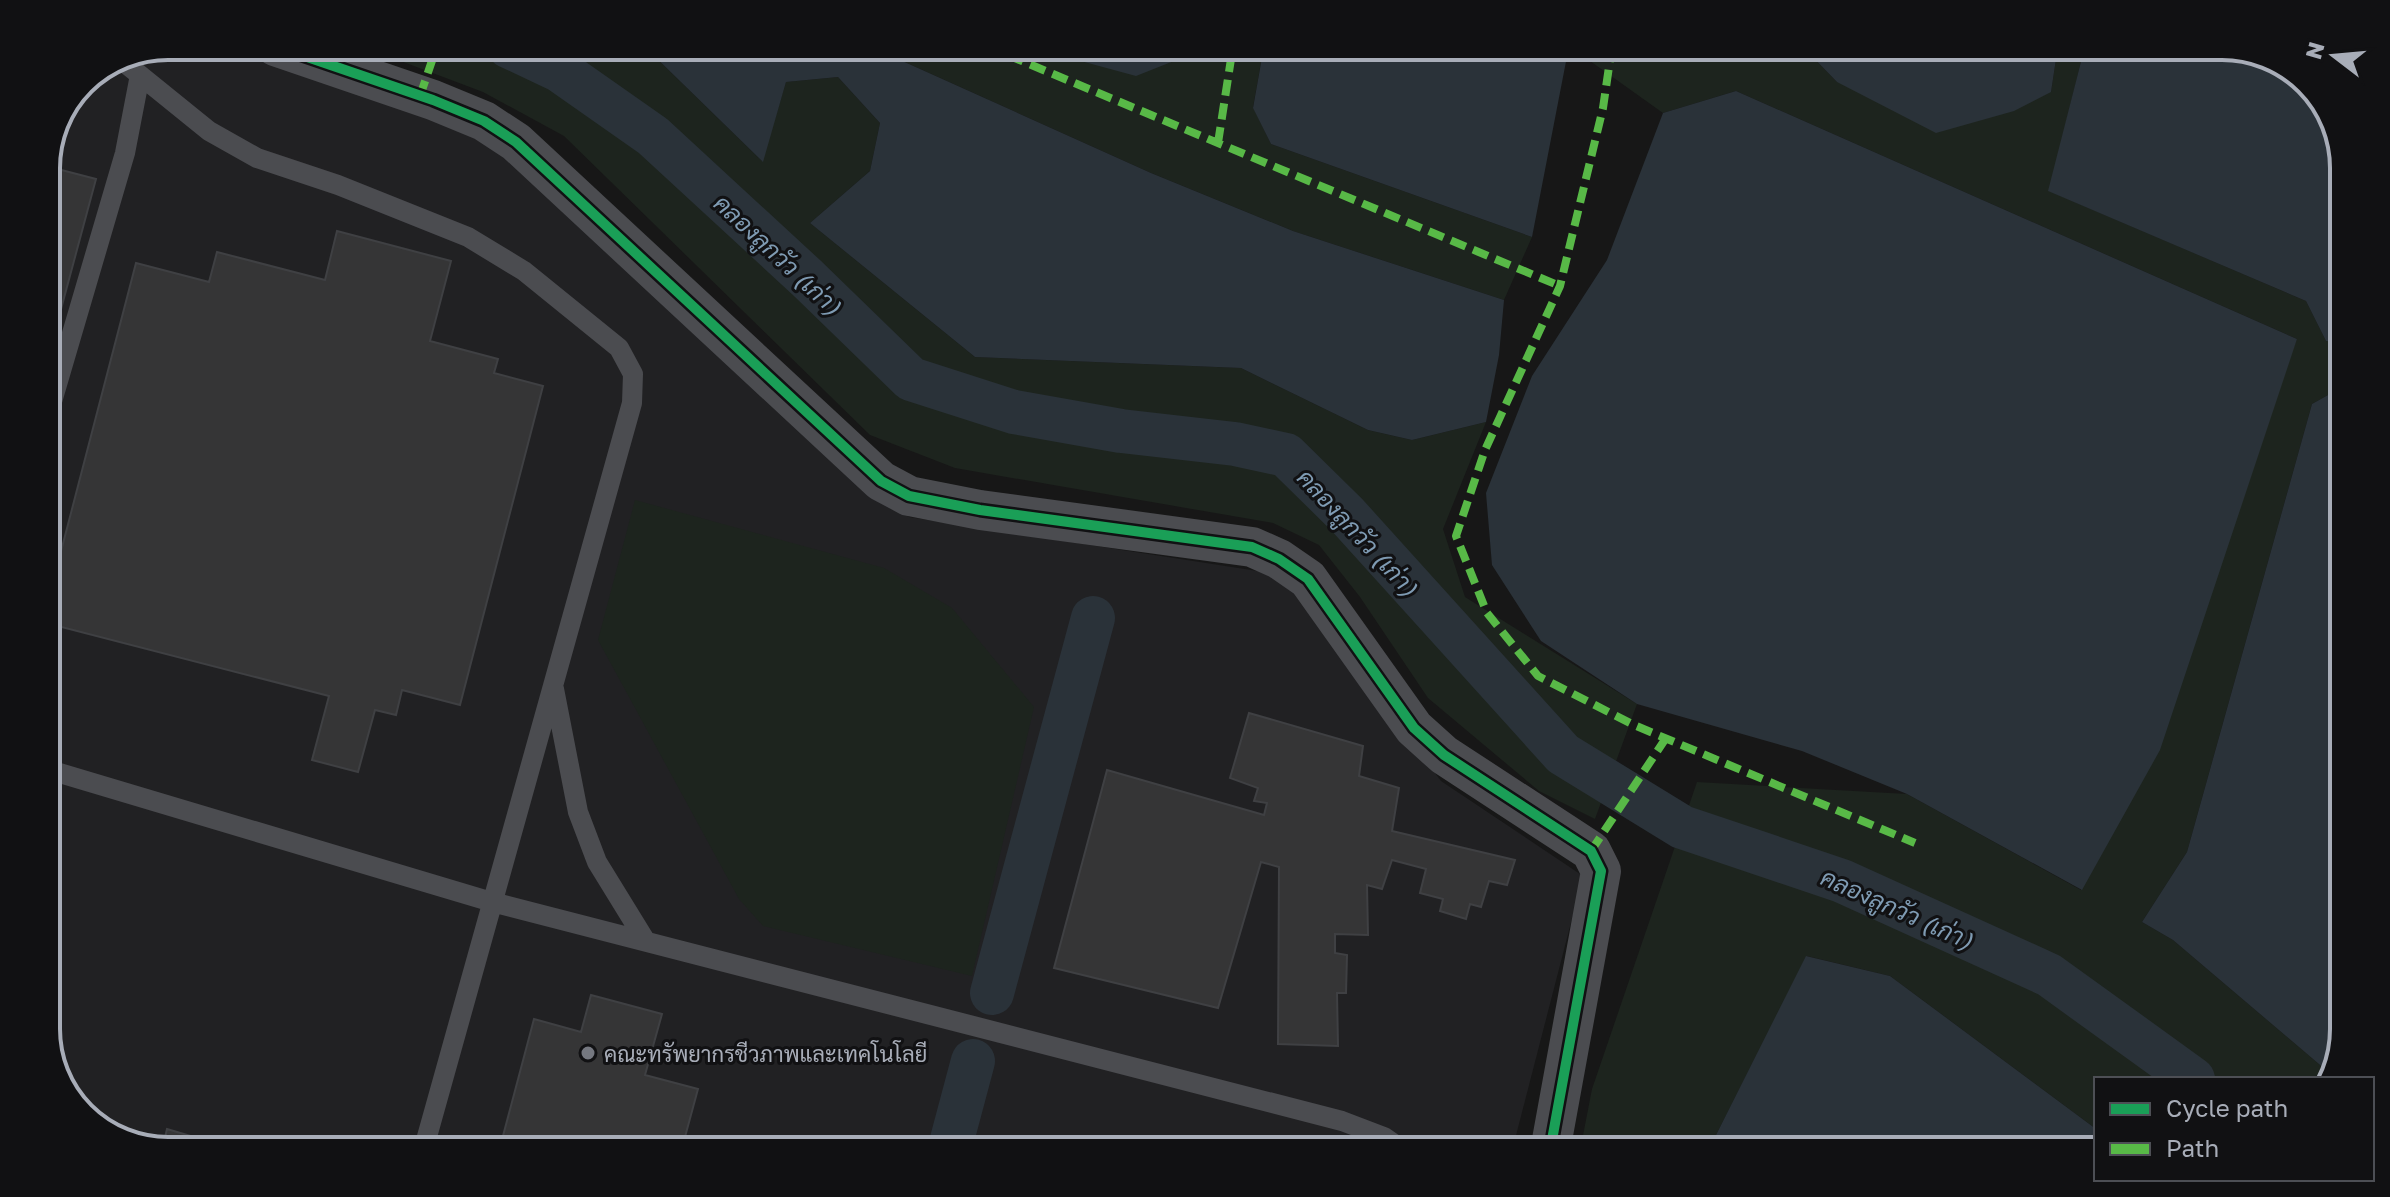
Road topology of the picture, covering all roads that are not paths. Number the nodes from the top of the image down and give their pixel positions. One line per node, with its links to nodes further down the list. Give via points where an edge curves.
1 (316, 60): 10 (street, via 446,105 516,142 881,481 909,496 1252,547 1308,579 1414,728 1444,755 1591,851 1601,871)
2 (132, 69): 3 (lane, via 125,153); 4 (lane, via 209,131 257,158 468,237 524,271 619,348 633,374 632,403)
3 (60, 374)
4 (554, 685): 6 (lane); 7 (lane, via 578,812 597,862)
5 (60, 773): 6 (lane)
6 (492, 902): 7 (lane); 8 (lane)
7 (645, 940): 9 (lane, via 1342,1121)
8 (427, 1137)
9 (1384, 1137)
10 (1553, 1137)

